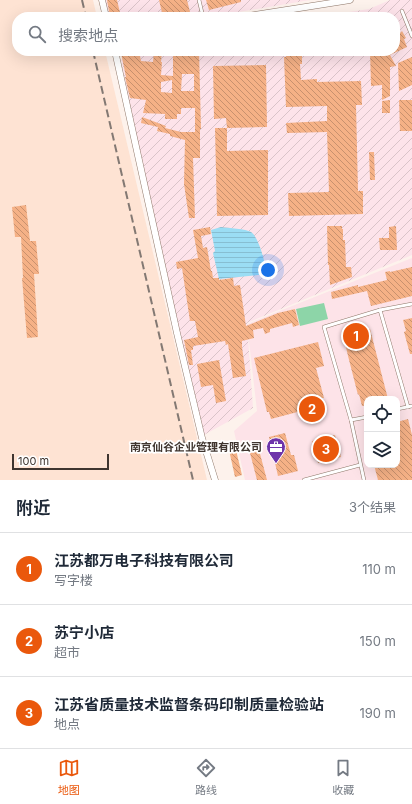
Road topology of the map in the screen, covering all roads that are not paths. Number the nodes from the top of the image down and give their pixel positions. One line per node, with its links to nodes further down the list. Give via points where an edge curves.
1 (102, 0): 5 (street)
2 (199, 0): 6 (lane)
3 (350, 0): 7 (street)
4 (402, 11): 8 (lane)
5 (105, 12)
6 (202, 12)
7 (274, 12)
8 (412, 36)
9 (118, 56): 19 (street, via 177,332 202,438)
10 (412, 304): 11 (lane)
11 (380, 310): 13 (lane); 16 (lane, via 324,327)
12 (412, 406): 13 (lane)
13 (408, 407): 14 (lane)
14 (400, 408)
15 (364, 418): 16 (lane)
16 (351, 420): 17 (lane)
17 (360, 465): 18 (lane); 21 (lane)
18 (314, 479): 20 (lane)
19 (215, 480)
20 (304, 480)
21 (364, 480)

